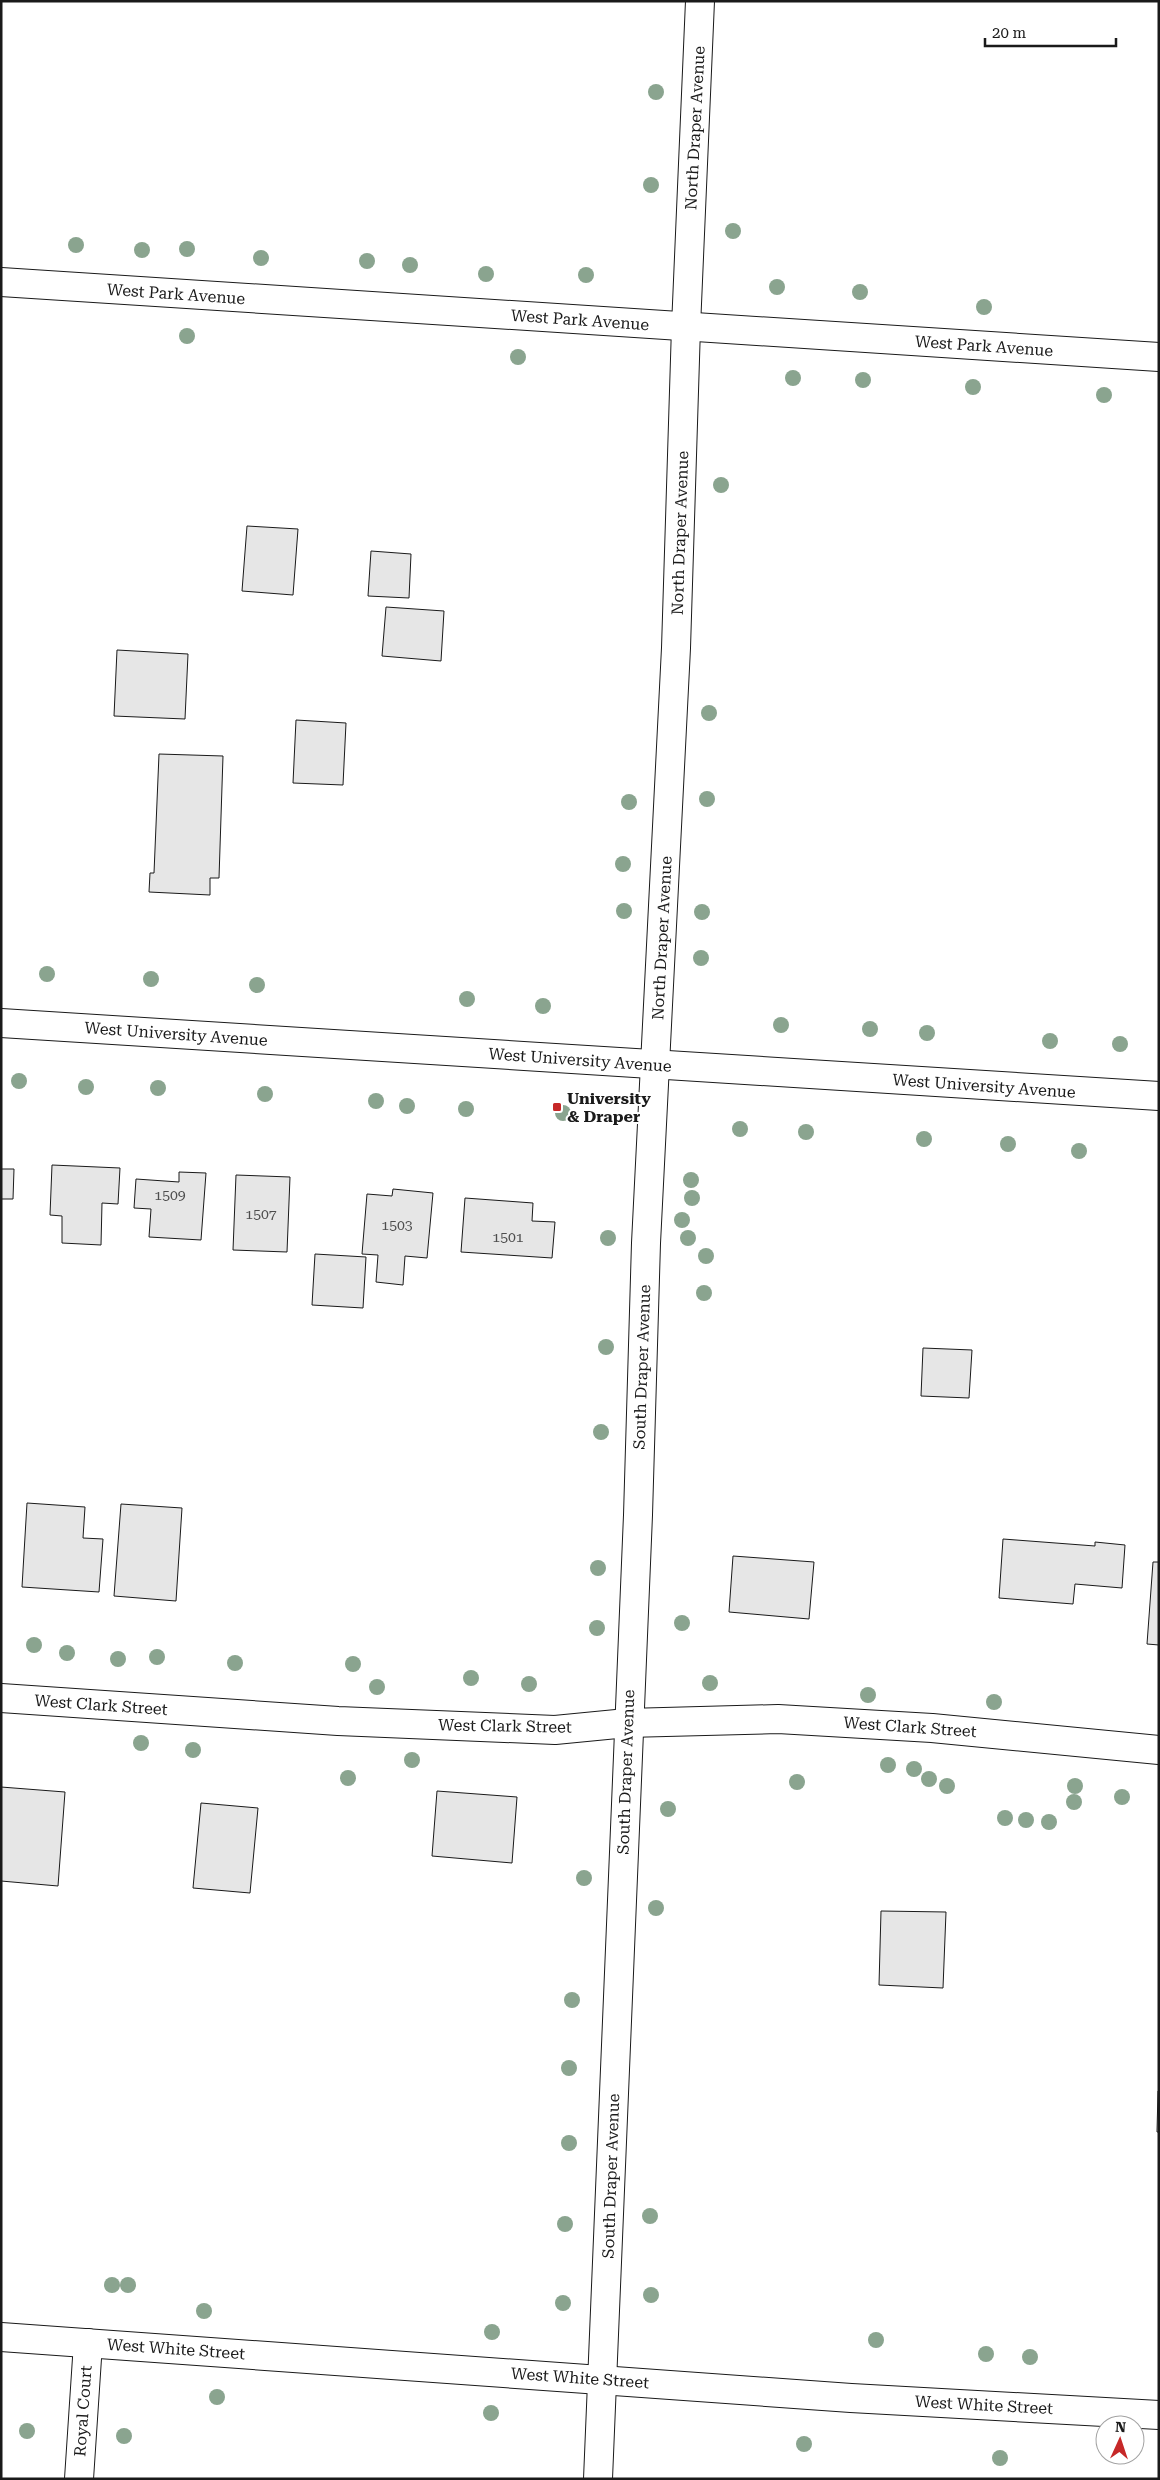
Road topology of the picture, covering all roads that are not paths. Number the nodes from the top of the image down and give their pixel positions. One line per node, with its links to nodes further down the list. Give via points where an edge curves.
1 (700, 1): 3 (street, North Draper Avenue)
2 (1, 282): 3 (street, West Park Avenue)
3 (686, 327): 4 (street, West Park Avenue); 6 (street, North Draper Avenue, via 676,648)
4 (1159, 357)
5 (1, 1023): 6 (street, West University Avenue)
6 (657, 1065): 7 (street, West University Avenue); 9 (street, South Draper Avenue, via 646,1243 638,1515)
7 (1159, 1096)
8 (1, 1698): 9 (street, West Clark Street, via 338,1720 555,1730)
9 (627, 1722): 10 (street, West Clark Street, via 778,1719 932,1728); 13 (street, South Draper Avenue)
10 (1159, 1750)
11 (1, 2337): 12 (street, West White Street)
12 (88, 2343): 13 (street, West White Street); 15 (street, Royal Court)
13 (602, 2379): 14 (street, West White Street); 16 (street, South Draper Avenue)
14 (1159, 2416)
15 (79, 2479)
16 (598, 2479)

